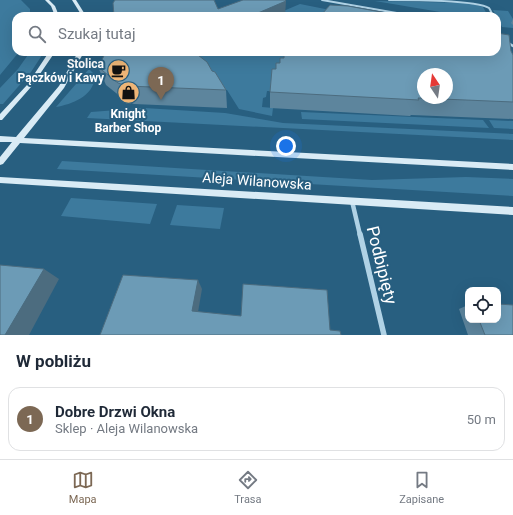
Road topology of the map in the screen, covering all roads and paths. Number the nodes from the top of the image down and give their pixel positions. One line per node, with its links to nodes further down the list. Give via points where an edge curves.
1 (47, 0): 5 (main road)
2 (74, 0): 6 (main road)
3 (322, 0): 7 (street)
4 (389, 0): 8 (street, via 474,3 489,8)
5 (55, 12)
6 (82, 12)
7 (391, 12)
8 (491, 12)
9 (501, 38): 10 (street)
10 (513, 46)
11 (49, 56): 13 (main road, via 29,86)
12 (79, 56): 15 (main road, via 62,87)
13 (0, 118)
14 (0, 139): 15 (main road, Aleja Wilanowska)
15 (19, 140): 16 (main road); 17 (main road, Aleja Wilanowska)
16 (0, 162)
17 (513, 167)
18 (0, 180): 19 (main road, Aleja Wilanowska)
19 (352, 201): 20 (main road, Aleja Wilanowska); 21 (street, Podbipięty)
20 (513, 211)
21 (384, 335)

